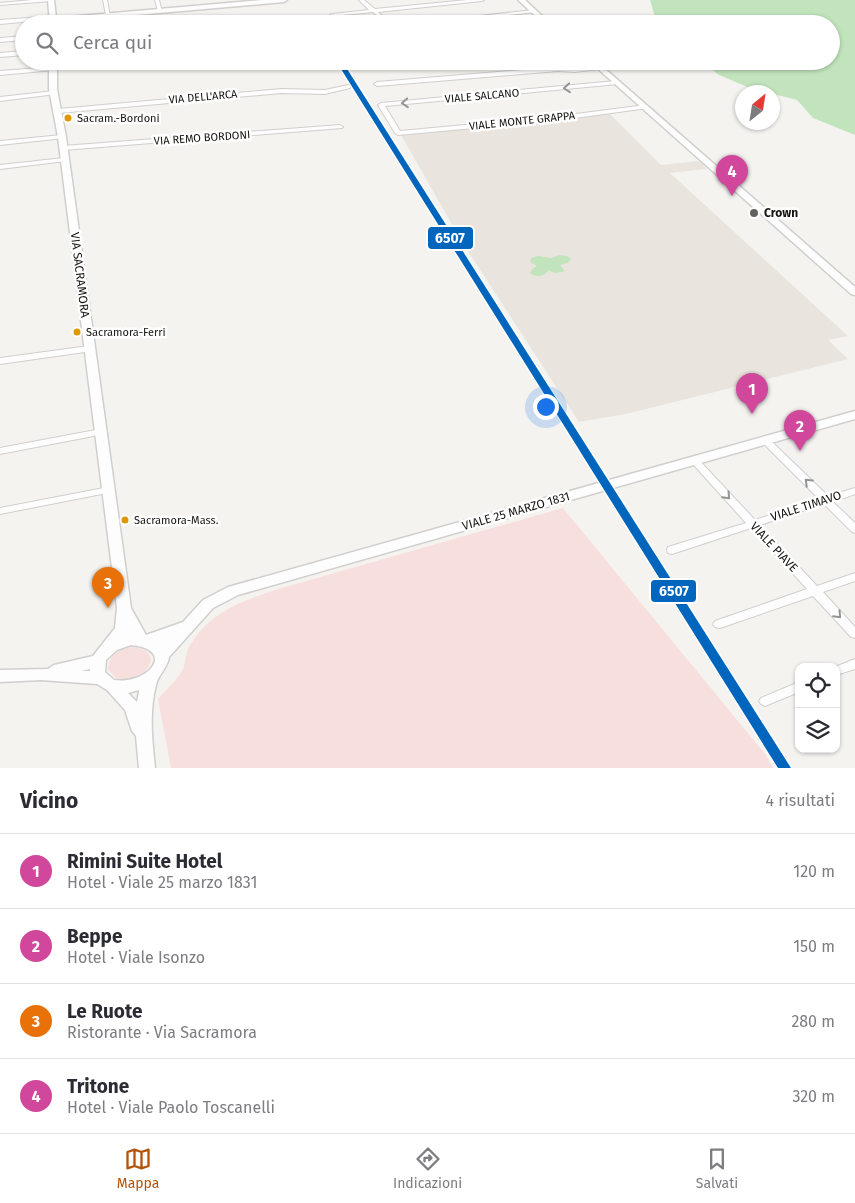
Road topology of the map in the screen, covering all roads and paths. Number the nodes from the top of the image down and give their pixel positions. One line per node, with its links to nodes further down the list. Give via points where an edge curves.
1 (51, 0): 9 (street); 15 (street)
2 (105, 0): 16 (street)
3 (157, 0): 13 (street)
4 (284, 0): 13 (street)
5 (361, 0): 11 (street)
6 (422, 0): 10 (street)
7 (482, 0): 10 (street)
8 (521, 0): 14 (street)
9 (0, 4)
10 (427, 5): 11 (street); 12 (street)
11 (374, 10): 17 (street); 18 (street)
12 (432, 10)
13 (160, 11): 16 (street)
14 (534, 11): 19 (street); 20 (street)
15 (52, 15)
16 (108, 15)
17 (332, 15)
18 (379, 15)
19 (493, 15)
20 (538, 15)
21 (0, 22): 22 (street)
22 (15, 22)
23 (15, 38): 24 (street)
24 (0, 39)
25 (15, 54): 26 (street)
26 (0, 55)
27 (20, 70): 31 (street)
28 (52, 70): 35 (street, VIA SACRAMORA)
29 (535, 70): 33 (street)
30 (602, 70): 32 (street)
31 (0, 73)
32 (616, 83): 37 (street); 41 (street, VIALE SALCANO, one-way to 41, via 381,105)
33 (376, 84)
34 (348, 88): 38 (street, VIA DELL'ARCA)
35 (54, 93): 36 (street); 38 (street, VIA SACRAMORA)
36 (0, 98)
37 (646, 107): 39 (street, VIALE MONTE GRAPPA); 46 (street)
38 (58, 110): 43 (street, VIA SACRAMORA)
39 (581, 115): 41 (street, VIALE MONTE GRAPPA)
40 (340, 127): 43 (street, VIA REMO BORDONI)
41 (398, 133)
42 (0, 143): 43 (street, VIA REMO BORDONI)
43 (63, 143): 44 (street, VIA SACRAMORA)
44 (64, 160): 45 (street); 47 (street, VIA SACRAMORA)
45 (0, 167)
46 (855, 292)
47 (89, 350): 48 (street); 50 (street, VIA SACRAMORA)
48 (0, 361)
49 (855, 415): 51 (street, VIALE 25 MARZO 1831)
50 (101, 432): 52 (street); 54 (street, VIA SACRAMORA)
51 (765, 440): 53 (street, VIALE 25 MARZO 1831); 56 (street, one-way to 51)
52 (0, 451)
53 (694, 460): 58 (street, VIALE PIAVE, one-way to 58); 65 (street, VIALE 25 MARZO 1831, via 233,591 208,604)
54 (109, 490): 57 (street); 63 (street, VIA SACRAMORA)
55 (855, 491): 56 (street, VIALE TIMAVO)
56 (826, 500): 58 (street, VIALE TIMAVO); 59 (street)
57 (0, 511)
58 (752, 524): 60 (street, VIALE TIMAVO); 62 (street, VIALE PIAVE)
59 (855, 529)
60 (672, 550)
61 (855, 577): 62 (street)
62 (815, 590): 64 (street); 66 (street, VIALE PIAVE, one-way to 66)
63 (124, 608): 67 (street, VIA SACRAMORA); 68 (street, VIA SACRAMORA, via 122,629)
64 (719, 624)
65 (188, 625): 67 (street, VIALE 25 MARZO 1831); 69 (street, VIALE 25 MARZO 1831)
66 (855, 634)
67 (146, 640): 68 (street, via 126,640); 69 (street, via 156,645)
68 (111, 646): 70 (street)
69 (162, 655): 76 (street, via 159,670)
70 (98, 661): 73 (street); 75 (street)
71 (855, 664): 72 (street)
72 (840, 670)
73 (41, 674): 74 (street); 75 (street)
74 (0, 676)
75 (99, 678): 77 (street)
76 (149, 680): 77 (street, via 134,687); 80 (street, via 143,704)
77 (113, 687): 80 (street, via 132,708)
78 (795, 689): 79 (street)
79 (765, 701)
80 (143, 740): 81 (street)
81 (147, 768)

